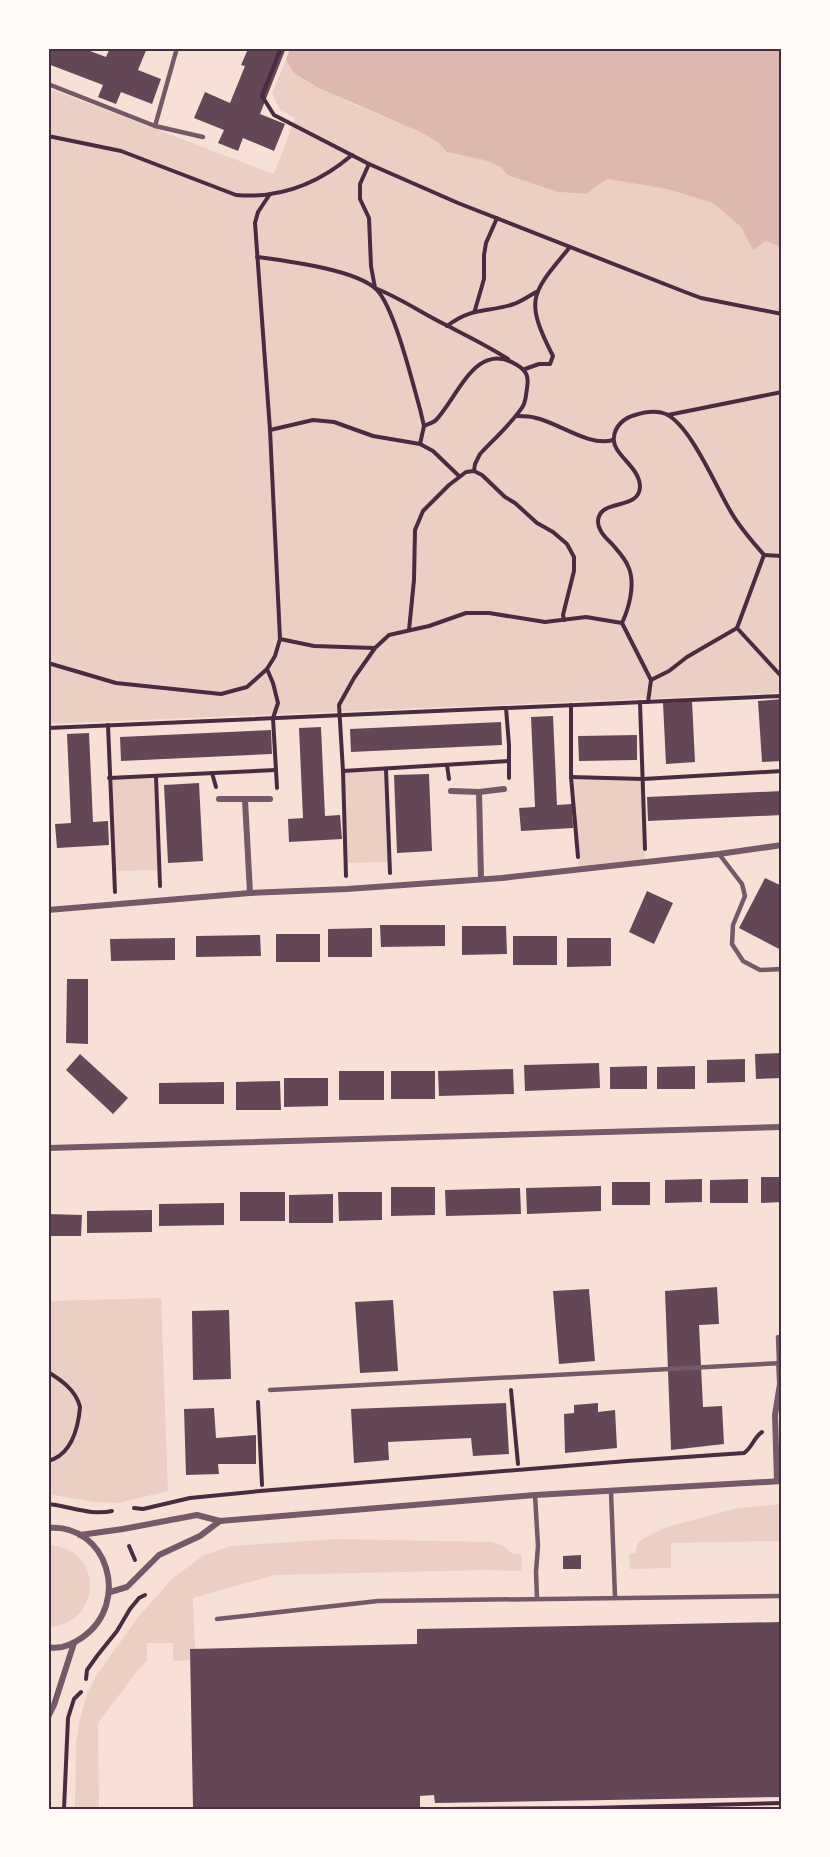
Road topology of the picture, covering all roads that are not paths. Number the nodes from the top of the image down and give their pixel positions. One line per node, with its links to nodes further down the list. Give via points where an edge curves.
1 (177, 48): 3 (lane)
2 (48, 84): 3 (lane)
3 (155, 126): 4 (lane)
4 (203, 137)
5 (504, 789): 7 (street)
6 (451, 792): 7 (street)
7 (479, 792): 13 (street)
8 (219, 799): 10 (street)
9 (270, 799): 10 (street)
10 (245, 800): 14 (street)
11 (782, 845): 12 (street)
12 (719, 854): 13 (street); 16 (lane, via 742,884 745,896 733,925 732,944 743,961 760,970)
13 (482, 879): 14 (street)
14 (250, 894): 15 (street)
15 (48, 909)
16 (782, 969)
17 (782, 1127): 18 (street)
18 (48, 1148)
19 (778, 1337): 20 (lane)
20 (781, 1363): 21 (lane); 22 (street, via 775,1415)
21 (270, 1390)
22 (780, 1481): 23 (street)
23 (611, 1491): 24 (street); 30 (lane)
24 (535, 1495): 25 (street); 31 (lane)
25 (220, 1521): 27 (street, via 197,1515); 28 (street, via 200,1536 159,1555 127,1587)
26 (48, 1528): 27 (street)
27 (80, 1535): 28 (street, via 101,1557 109,1576)
28 (110, 1592): 33 (street, via 105,1613 93,1630)
29 (782, 1596): 30 (lane)
30 (615, 1597): 31 (lane)
31 (537, 1598): 32 (lane, via 378,1601)
32 (216, 1619)
33 (75, 1643): 34 (street); 35 (street)
34 (48, 1647)
35 (48, 1717)

